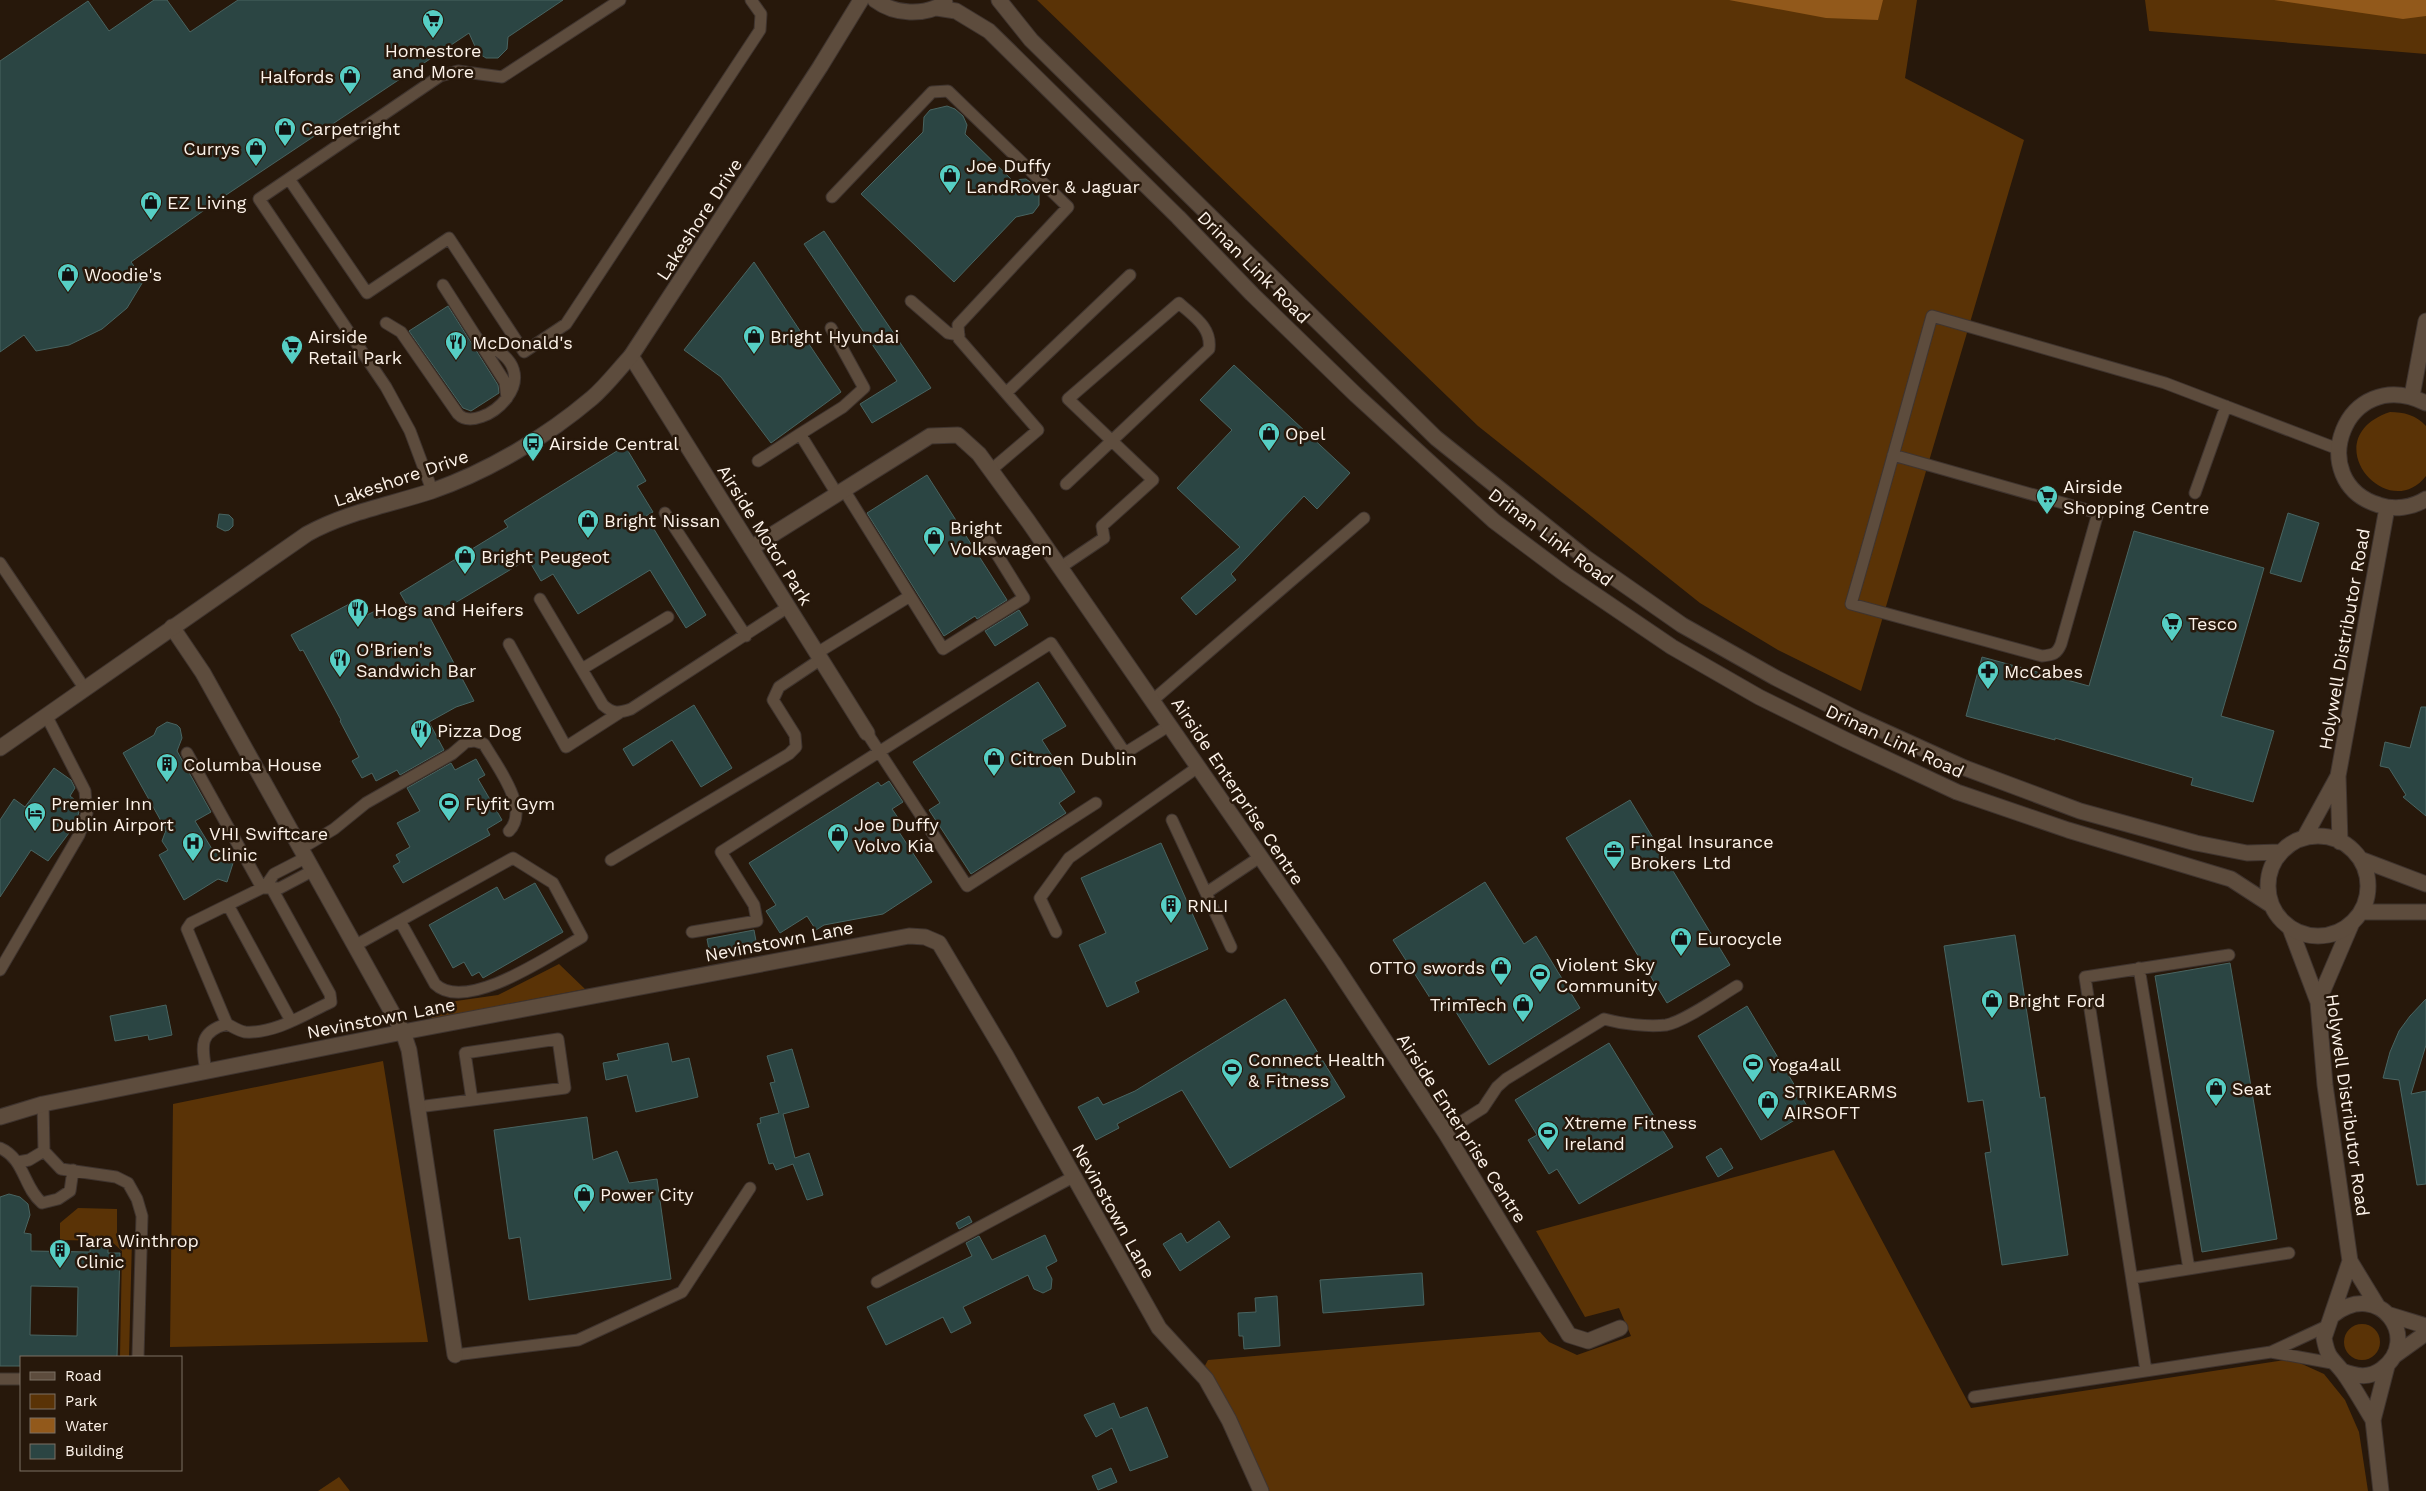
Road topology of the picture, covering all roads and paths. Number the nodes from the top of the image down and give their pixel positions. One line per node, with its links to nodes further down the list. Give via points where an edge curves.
1 (620, 0): 7 (lane, via 502,77 458,71 440,76)
2 (752, 0): 7 (lane, via 761,14 760,30 566,324 524,352 449,238 367,293)
3 (861, 0): 16 (street, Lakeshore Drive)
4 (875, 0): 6 (street, via 899,11 918,12)
5 (999, 0): 63 (street, Drinan Link Road, via 1031,40 1436,438 1586,558 1682,625 1857,719 1965,768 2080,811 2196,843 2247,853)
6 (944, 4): 71 (street, Drinan Link Road, via 989,31 1259,301 1494,521 1672,647 1759,697 1957,792 2068,830 2231,879)
7 (289, 179): 27 (lane, via 259,199 390,394 410,431)
8 (832, 197): 15 (lane, via 932,92 948,92 1068,207 958,325)
9 (1130, 275): 17 (lane)
10 (443, 285): 13 (lane, via 507,386 506,398 484,416 462,419 401,332)
11 (911, 302): 15 (lane, via 948,333)
12 (2426, 321): 18 (street)
13 (386, 323)
14 (832, 328): 20 (lane, via 864,388 843,407)
15 (959, 335): 17 (lane, via 959,339)
16 (631, 356): 27 (street, Lakeshore Drive, via 594,396 562,422 485,468); 35 (street, Airside Motor Park)
17 (1006, 393): 25 (lane, via 1038,430)
18 (2419, 400): 22 (street, via 2393,394 2373,398 2357,408 2344,424)
19 (2226, 406): 22 (lane); 23 (lane, via 2165,383 1932,316); 29 (lane)
20 (800, 434): 24 (lane); 28 (lane)
21 (1112, 440): 21 (lane, via 1209,349 1206,328 1179,303 1068,399); 26 (lane); 37 (lane, via 1153,480 1102,526 1104,538)
22 (2338, 449): 31 (street, via 2344,478 2355,492)
23 (1893, 455): 23 (lane, via 1851,604 2042,656 2058,651 2098,513)
24 (758, 461)
25 (991, 470): 28 (street, Airside Enterprise Centre, via 958,435 930,436); 37 (street, Airside Enterprise Centre)
26 (1066, 484)
27 (432, 490): 42 (street, Lakeshore Drive, via 326,524 280,552)
28 (841, 492): 35 (street, Airside Enterprise Centre); 38 (lane)
29 (2195, 493)
30 (2426, 499): 31 (street, via 2404,508)
31 (2387, 508): 57 (street, Holywell Distributor Road)
32 (664, 513): 43 (lane)
33 (1364, 518): 48 (lane)
34 (984, 535): 38 (lane, via 1024,598 942,648)
35 (751, 548): 40 (street, Airside Motor Park)
36 (0, 563): 47 (lane)
37 (1061, 567): 48 (street, Airside Enterprise Centre)
38 (910, 596): 45 (lane)
39 (540, 599): 46 (lane)
40 (788, 607): 43 (lane); 45 (street, Airside Motor Park)
41 (668, 617): 46 (lane)
42 (172, 628): 47 (street, Lakeshore Drive); 65 (street, via 196,661)
43 (746, 636): 49 (lane, via 631,709)
44 (509, 644): 49 (lane, via 566,747)
45 (819, 656): 52 (street, Airside Motor Park); 67 (lane, via 778,687 773,700 795,735 796,747 789,754)
46 (582, 669): 49 (lane, via 603,705 610,712)
47 (85, 689): 50 (street, Lakeshore Drive)
48 (1152, 700): 51 (street, Airside Enterprise Centre)
49 (619, 712)
50 (47, 717): 53 (street, Lakeshore Drive); 84 (lane, via 85,792 88,813 79,835)
51 (1170, 725): 54 (lane, via 1125,753 1051,643); 56 (street, Airside Enterprise Centre)
52 (867, 733): 54 (lane)
53 (0, 748)
54 (879, 751): 58 (lane, via 967,886); 78 (lane, via 721,852 754,905 757,921)
55 (187, 753): 69 (lane)
56 (1198, 767): 64 (street, Airside Enterprise Centre); 79 (lane, via 1069,858 1040,898)
57 (2338, 776): 61 (street, Holywell Distributor Road); 62 (street, Holywell Distributor Road)
58 (1096, 803)
59 (1172, 820): 70 (lane)
60 (509, 831): 65 (lane, via 516,818 515,800 484,744 466,742 452,754 366,803 334,829)
61 (2304, 838): 62 (street, via 2317,836); 63 (street)
62 (2340, 842): 66 (street)
63 (2281, 852): 71 (street, via 2268,877)
64 (1260, 857): 70 (lane); 95 (street, Airside Enterprise Centre)
65 (307, 858): 69 (lane, via 274,874); 80 (street)
66 (2360, 859): 68 (street); 73 (street, via 2368,885 2367,899)
67 (612, 860)
68 (2426, 884)
69 (266, 887): 72 (lane); 87 (lane, via 330,994 331,1002)
70 (1206, 893): 81 (lane)
71 (2271, 904): 77 (street, via 2278,918)
72 (228, 905): 87 (lane); 88 (lane, via 191,923 187,929)
73 (2361, 912): 74 (street); 76 (street)
74 (2426, 912)
75 (400, 920): 75 (lane, via 435,984 441,990 454,992 496,985 582,937 553,883 513,858); 80 (lane)
76 (2351, 924): 77 (street, via 2337,933 2320,937 2304,935); 86 (street)
77 (2290, 928): 86 (street, Holywell Distributor Road)
78 (692, 932)
79 (1056, 932)
80 (356, 945): 89 (street)
81 (1231, 947)
82 (2229, 955): 83 (lane)
83 (2139, 968): 104 (lane); 105 (lane, via 2085,977)
84 (0, 970)
85 (1737, 986): 95 (lane, via 1666,1025 1604,1019 1506,1079 1497,1086 1483,1108)
86 (2318, 1002): 103 (street, Holywell Distributor Road, via 2325,1085)
87 (292, 1021): 88 (lane, via 250,1032)
88 (227, 1024): 90 (lane, via 204,1039)
89 (403, 1032): 90 (street, Nevinstown Lane); 93 (street); 100 (street, Nevinstown Lane, via 909,936 925,937 939,943)
90 (206, 1071): 92 (street, Nevinstown Lane)
91 (472, 1100): 91 (lane, via 565,1088 558,1039 465,1053); 93 (lane)
92 (43, 1104): 94 (street, Nevinstown Lane); 97 (lane)
93 (418, 1107): 113 (street)
94 (0, 1117)
95 (1445, 1132): 110 (street, Airside Enterprise Centre, via 1569,1335 1588,1341)
96 (0, 1148): 98 (lane)
97 (44, 1151): 98 (lane); 99 (lane, via 61,1169)
98 (18, 1162): 99 (lane, via 32,1195 42,1203 58,1199 70,1191)
99 (73, 1170): 114 (lane, via 116,1176 128,1183 137,1199 142,1216)
100 (1073, 1177): 106 (lane); 122 (street, Nevinstown Lane, via 1159,1328 1206,1379)
101 (750, 1188): 113 (lane, via 682,1292 578,1340)
102 (2290, 1254): 104 (lane)
103 (2350, 1261): 107 (street, Holywell Distributor Road); 108 (street, Holywell Distributor Road)
104 (2189, 1269): 105 (lane)
105 (2132, 1278): 117 (lane)
106 (877, 1282)
107 (2382, 1310): 108 (street, via 2367,1303 2355,1303 2343,1307); 109 (street); 115 (street, Holywell Distributor Road, via 2394,1323 2398,1334 2398,1346)
108 (2330, 1320): 112 (lane); 116 (street, Holywell Distributor Road, via 2324,1338 2326,1351)
109 (2426, 1326)
110 (1620, 1328)
111 (2426, 1333): 115 (street)
112 (2271, 1352): 116 (lane); 117 (lane)
113 (456, 1355)
114 (138, 1356)
115 (2390, 1361): 116 (street, via 2378,1372 2366,1376 2354,1376); 121 (street, Holywell Distributor Road)
116 (2337, 1367): 121 (street, Holywell Distributor Road)
117 (2146, 1371): 120 (lane)
118 (20, 1378): 119 (lane)
119 (0, 1379)
120 (1974, 1397)
121 (2373, 1420): 123 (street, Holywell Distributor Road)
122 (1262, 1491)
123 (2381, 1491)

